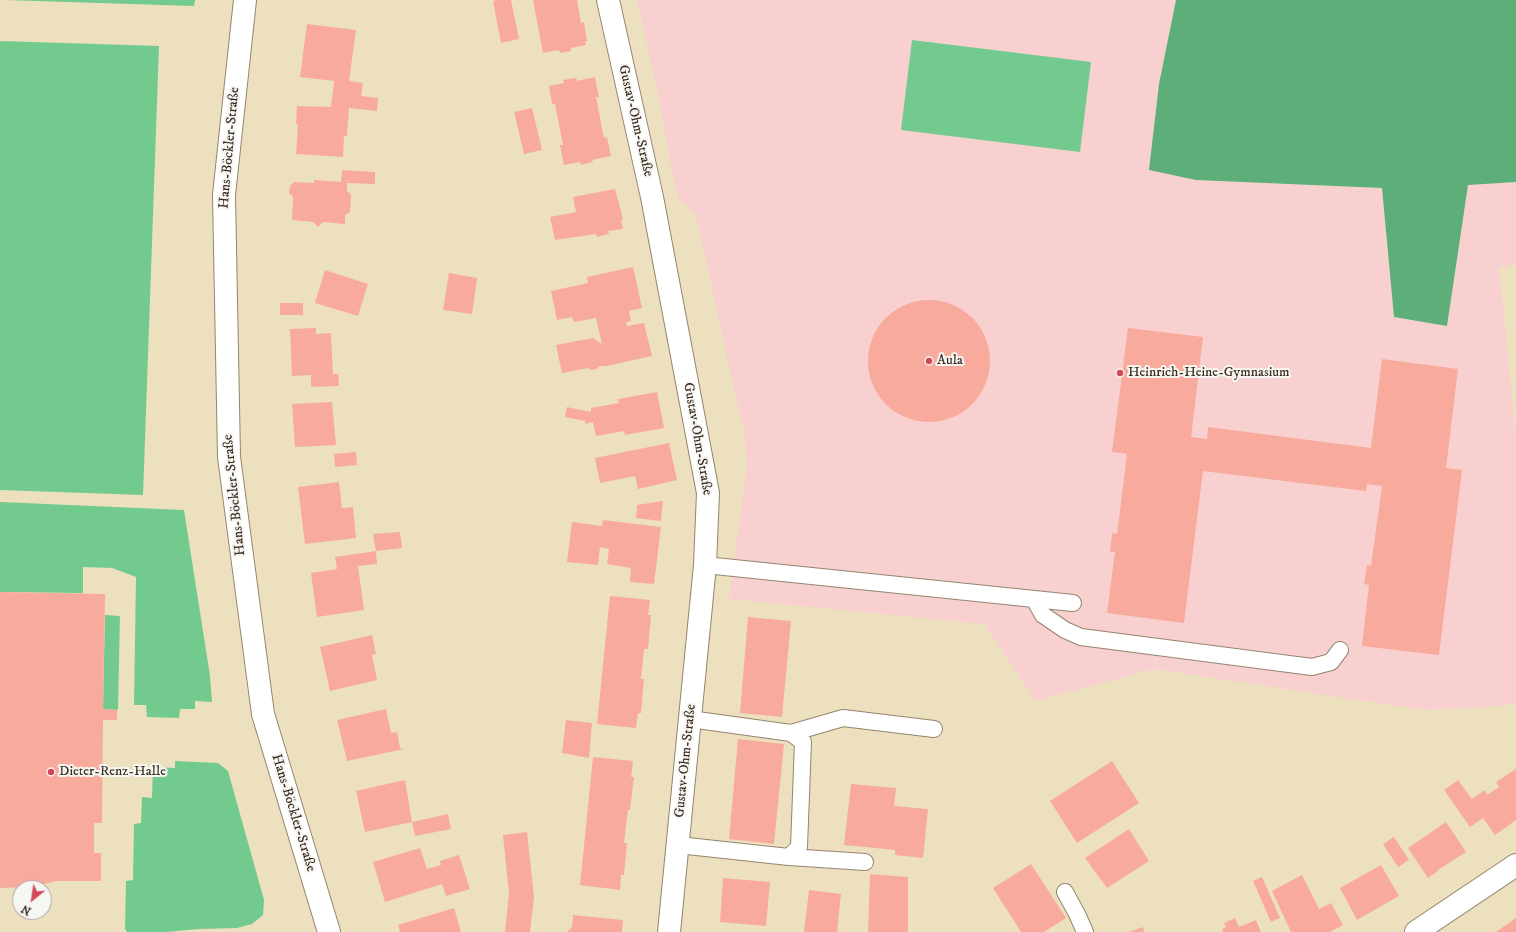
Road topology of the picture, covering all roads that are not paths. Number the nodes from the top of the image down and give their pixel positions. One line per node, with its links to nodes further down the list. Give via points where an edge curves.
1 (245, 0): 15 (street, Hans-Böckler-Straße, via 224,195 229,457 263,714)
2 (608, 0): 3 (street, Gustav-Ohm-Straße, via 652,197 708,493)
3 (705, 565): 4 (lane); 7 (street, Gustav-Ohm-Straße)
4 (1034, 599): 5 (lane); 6 (lane, via 1043,614 1064,630 1081,637 1312,667 1330,662)
5 (1073, 603)
6 (1340, 650)
7 (690, 719): 9 (lane); 10 (street, Gustav-Ohm-Straße)
8 (934, 729): 9 (lane, via 843,718)
9 (791, 733): 11 (lane, via 803,742 799,847)
10 (678, 845): 11 (lane); 16 (street, Gustav-Ohm-Straße)
11 (789, 857): 12 (lane)
12 (865, 862)
13 (1516, 865): 18 (street)
14 (1064, 892): 17 (lane)
15 (330, 932)
16 (669, 932)
17 (1085, 932)
18 (1416, 932)

